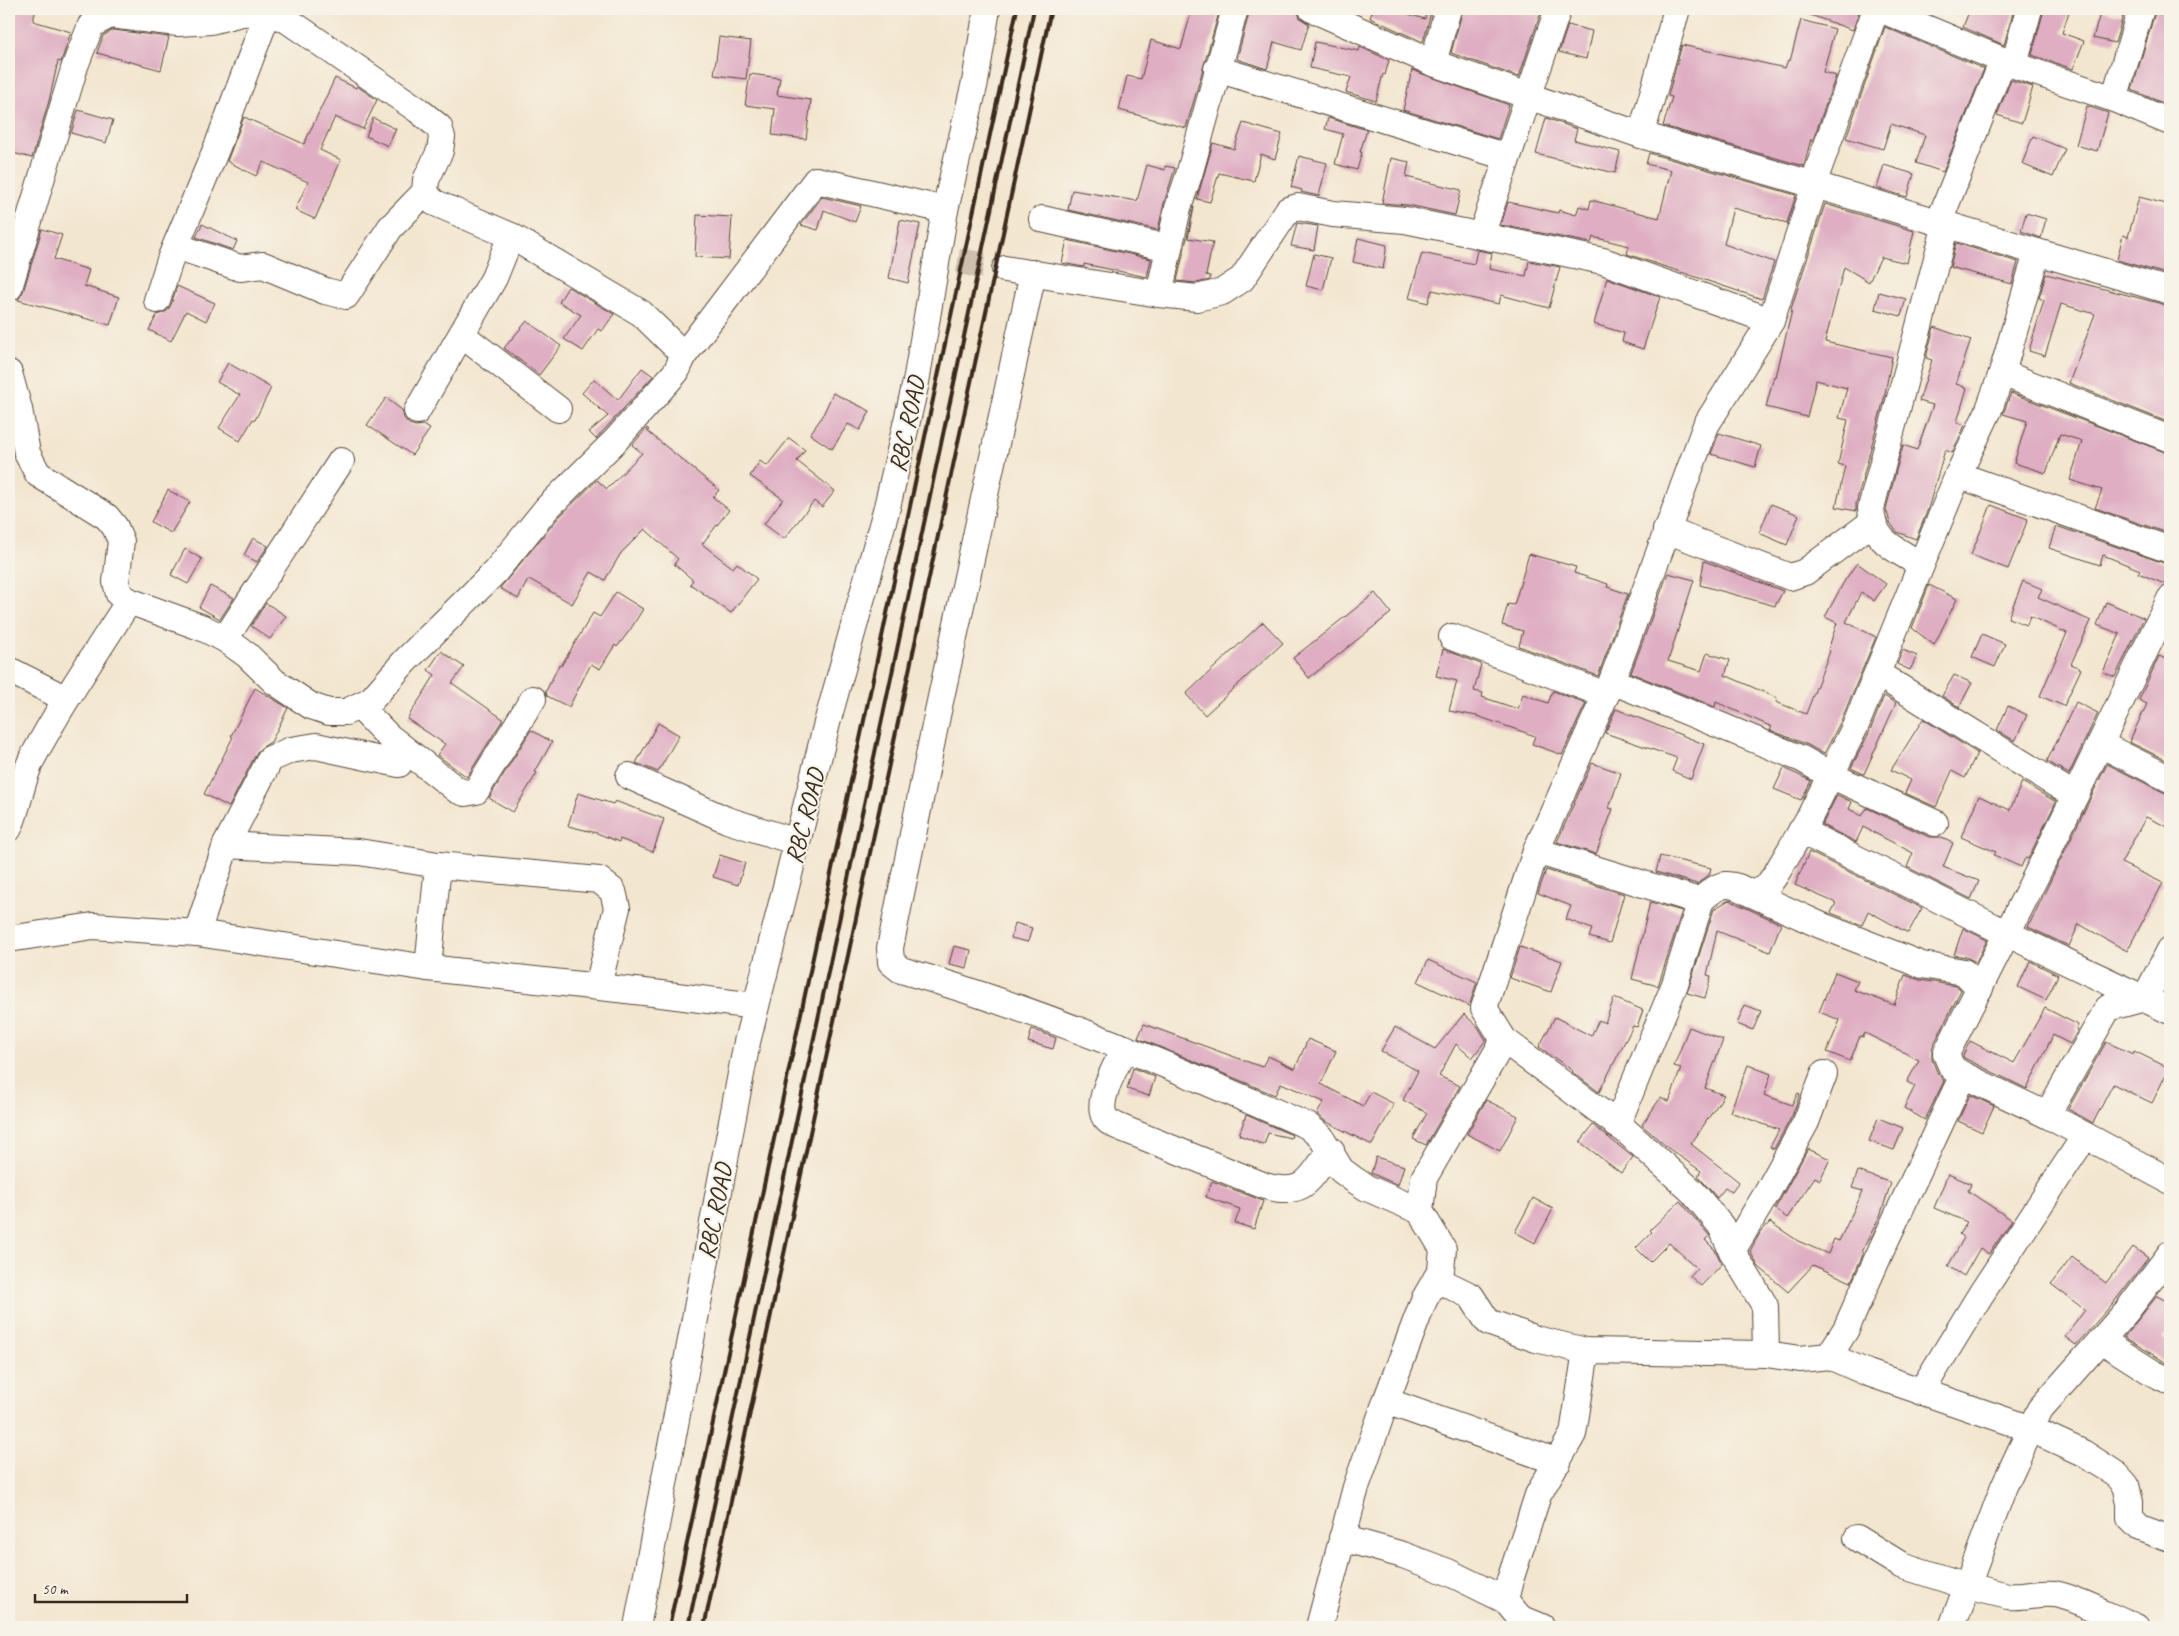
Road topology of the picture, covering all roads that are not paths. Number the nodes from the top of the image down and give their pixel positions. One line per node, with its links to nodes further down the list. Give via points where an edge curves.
1 (987, 9): 23 (street, RBC ROAD, via 975,82)
2 (1235, 9): 15 (street)
3 (1312, 9): 14 (street)
4 (1448, 9): 14 (street)
5 (1558, 9): 16 (street)
6 (1677, 9): 19 (street)
7 (1876, 9): 21 (street)
8 (1880, 9): 13 (street)
9 (2029, 9): 13 (street)
10 (2141, 9): 17 (street)
11 (268, 12): 12 (street, via 178,23); 22 (street, via 295,26 439,127 442,137 440,151 426,180); 28 (street)
12 (93, 13): 33 (street)
13 (2008, 62): 17 (street); 25 (street)
14 (1433, 63): 16 (street)
15 (1217, 69): 20 (street); 29 (street)
16 (1527, 96): 19 (street); 20 (street)
17 (2114, 99): 18 (street)
18 (2170, 122)
19 (1642, 136): 21 (street)
20 (1507, 157): 27 (street)
21 (1815, 185): 25 (street); 37 (street)
22 (425, 192): 26 (street, via 433,202); 28 (street, via 390,228 346,296 325,291 263,265 240,268)
23 (945, 210): 39 (street, via 816,180); 71 (street, RBC ROAD, via 947,260 887,507)
24 (1042, 219): 29 (street)
25 (1942, 223): 30 (street); 47 (street, via 1870,508)
26 (511, 236): 38 (street, via 494,278); 39 (street, via 641,313)
27 (1481, 236): 35 (street, via 1405,220 1333,214 1298,206 1288,210 1242,279 1222,292 1197,298); 37 (street, via 1603,261)
28 (176, 246): 36 (street)
29 (1169, 248): 35 (street)
30 (2037, 252): 34 (street); 41 (street)
31 (1005, 269): 32 (street)
32 (1033, 273): 35 (street); 88 (street, via 936,720 890,948 891,962 901,970 1002,1002)
33 (9, 288)
34 (2170, 291)
35 (1159, 294)
36 (157, 300)
37 (1770, 321): 48 (street, via 1706,425)
38 (462, 334): 42 (street); 43 (street)
39 (684, 355): 60 (street, via 676,372 615,441 547,508 495,572 370,700)
40 (9, 372): 52 (street, via 20,409 27,453 38,474 107,516 114,527 120,542 116,582 119,594)
41 (2002, 373): 44 (street); 46 (street, via 1988,412)
42 (558, 409)
43 (417, 411)
44 (2170, 439)
45 (341, 461): 54 (street)
46 (1958, 475): 49 (street); 50 (street)
47 (1872, 523): 48 (street, via 1805,572 1790,577); 50 (street, via 1879,538)
48 (1666, 530): 57 (street)
49 (2170, 550)
50 (1921, 565): 56 (street)
51 (2170, 599): 61 (street)
52 (128, 601): 54 (street); 59 (street)
53 (1452, 637): 57 (street)
54 (225, 639): 60 (street, via 275,682 310,706 328,712 346,712)
55 (9, 670): 59 (street)
56 (1878, 674): 64 (street); 67 (street)
57 (1609, 688): 64 (street, via 1802,759); 73 (street)
58 (533, 699): 60 (street, via 476,791 465,793 388,736)
59 (66, 700): 62 (street)
60 (359, 706)
61 (2100, 744): 66 (street); 67 (street)
62 (20, 759): 69 (street, via 14,817)
63 (399, 764): 72 (street, via 316,746 291,750 270,759)
64 (1830, 775): 68 (street); 70 (street)
65 (629, 776): 71 (street, via 727,820)
66 (2170, 779)
67 (2075, 796): 78 (street)
68 (1935, 823)
69 (9, 828)
70 (1801, 831): 75 (street, via 1766,888); 78 (street)
71 (797, 842): 85 (street, RBC ROAD)
72 (226, 845): 74 (street, via 359,852); 77 (street)
73 (1536, 851): 76 (street); 87 (street, via 1484,1008)
74 (438, 865): 81 (street); 82 (street, via 599,880 613,891 617,908)
75 (1752, 894): 76 (street, via 1736,885 1724,884); 83 (street, via 1922,965 1964,972)
76 (1701, 900): 92 (street, via 1675,984)
77 (197, 933): 79 (street, via 93,926); 81 (street)
78 (2008, 934): 83 (street); 84 (street)
79 (9, 939)
80 (2170, 950): 84 (street)
81 (428, 968): 82 (street)
82 (598, 986): 85 (street)
83 (1980, 988): 90 (street, via 1946,1054 1952,1068)
84 (2145, 998): 86 (street); 91 (street, via 2108,1008)
85 (756, 1006): 114 (street, RBC ROAD, via 739,1080)
86 (2170, 1011)
87 (1504, 1040): 92 (street); 96 (street, via 1424,1178)
88 (1125, 1048): 94 (street, via 1308,1126); 94 (street, via 1103,1097 1101,1111 1107,1120 1124,1129 1282,1191 1295,1190 1306,1184)
89 (1824, 1074): 97 (street, via 1806,1122)
90 (1963, 1075): 91 (street); 103 (street, via 1846,1330)
91 (2047, 1116): 93 (street)
92 (1617, 1124): 97 (street, via 1693,1192 1721,1226)
93 (2085, 1136): 95 (street); 105 (street)
94 (1331, 1150): 96 (street, via 1341,1170 1353,1179)
95 (2170, 1180)
96 (1420, 1211): 99 (street, via 1443,1249 1441,1270)
97 (1732, 1251): 102 (street, via 1765,1306)
98 (2170, 1254): 100 (street)
99 (1436, 1279): 101 (street, via 1472,1296 1488,1322 1536,1340); 106 (street, via 1424,1300)
100 (2100, 1340): 104 (street); 107 (street, via 2040,1409)
101 (1586, 1351): 102 (street); 108 (street, via 1573,1434)
102 (1766, 1354): 103 (street, via 1800,1359)
103 (1829, 1356): 105 (street)
104 (2170, 1381)
105 (1921, 1392): 107 (street)
106 (1386, 1402): 108 (street); 109 (street)
107 (2031, 1429): 111 (street, via 2083,1453 2117,1476 2126,1485 2130,1518 2140,1528); 112 (street, via 2004,1486)
108 (1558, 1462): 113 (street, via 1538,1495)
109 (1342, 1538): 113 (street, via 1403,1555); 115 (street)
110 (1858, 1538): 112 (street, via 1901,1565)
111 (2170, 1539)
112 (1967, 1586): 117 (street); 118 (street, via 2022,1598 2046,1594 2066,1597)
113 (1505, 1600): 116 (street, via 1520,1618)
114 (637, 1627)
115 (1319, 1627)
116 (1542, 1627)
117 (1952, 1627)
118 (2137, 1627)

